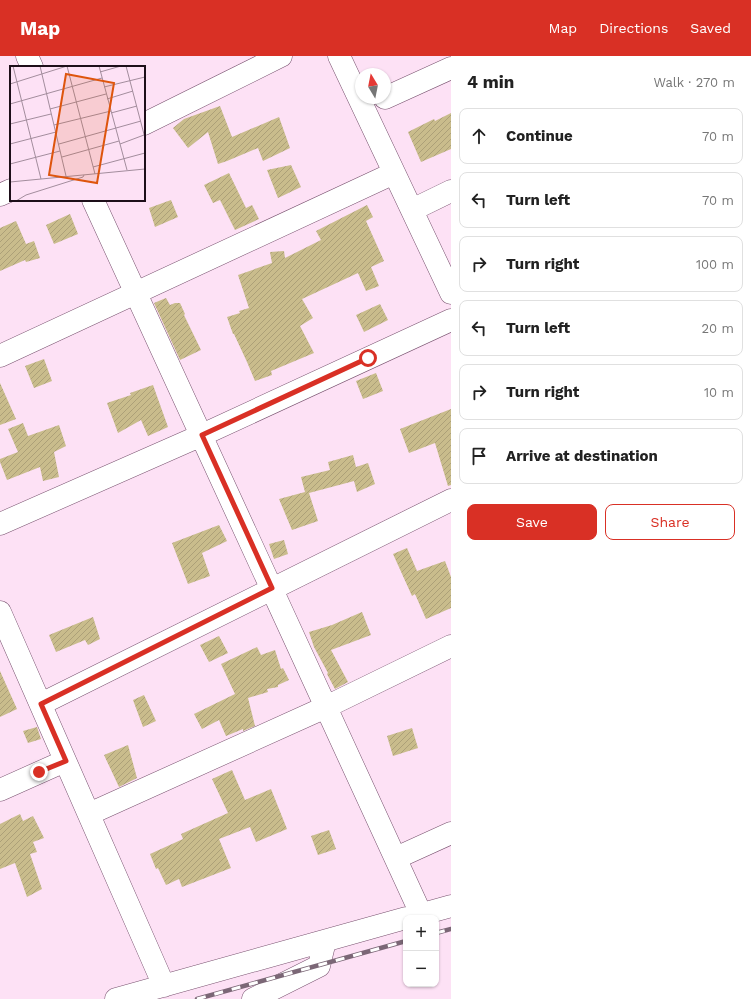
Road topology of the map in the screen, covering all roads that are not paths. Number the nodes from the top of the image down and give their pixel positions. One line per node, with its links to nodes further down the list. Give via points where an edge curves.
1 (27, 56): 4 (street)
2 (281, 56): 9 (street)
3 (339, 56): 8 (street)
4 (32, 66)
5 (451, 68): 6 (street)
6 (391, 95)
7 (370, 104): 8 (street)
8 (363, 107): 10 (street)
9 (145, 124)
10 (394, 173): 15 (street); 16 (street)
11 (10, 190): 13 (street)
12 (451, 191): 15 (street)
13 (0, 195)
14 (94, 201): 16 (street)
15 (412, 210): 17 (street)
16 (136, 293): 19 (street); 20 (street)
17 (451, 293)
18 (451, 320): 20 (street)
19 (0, 356)
20 (202, 435): 22 (street); 23 (street)
21 (451, 500): 23 (street)
22 (0, 524)
23 (272, 588): 26 (street); 27 (street)
24 (0, 612): 26 (street)
25 (451, 646): 27 (street)
26 (41, 704): 28 (street)
27 (326, 707): 30 (street); 32 (street)
28 (66, 761): 29 (street); 30 (street)
29 (0, 790)
30 (89, 814): 38 (street)
31 (451, 833): 32 (street)
32 (396, 858): 34 (street)
33 (451, 906): 35 (street)
34 (411, 915)
35 (419, 915)
36 (403, 919): 37 (street)
37 (325, 941): 38 (street); 40 (street, via 319,966)
38 (164, 986): 39 (street)
39 (116, 999)
40 (253, 999)

